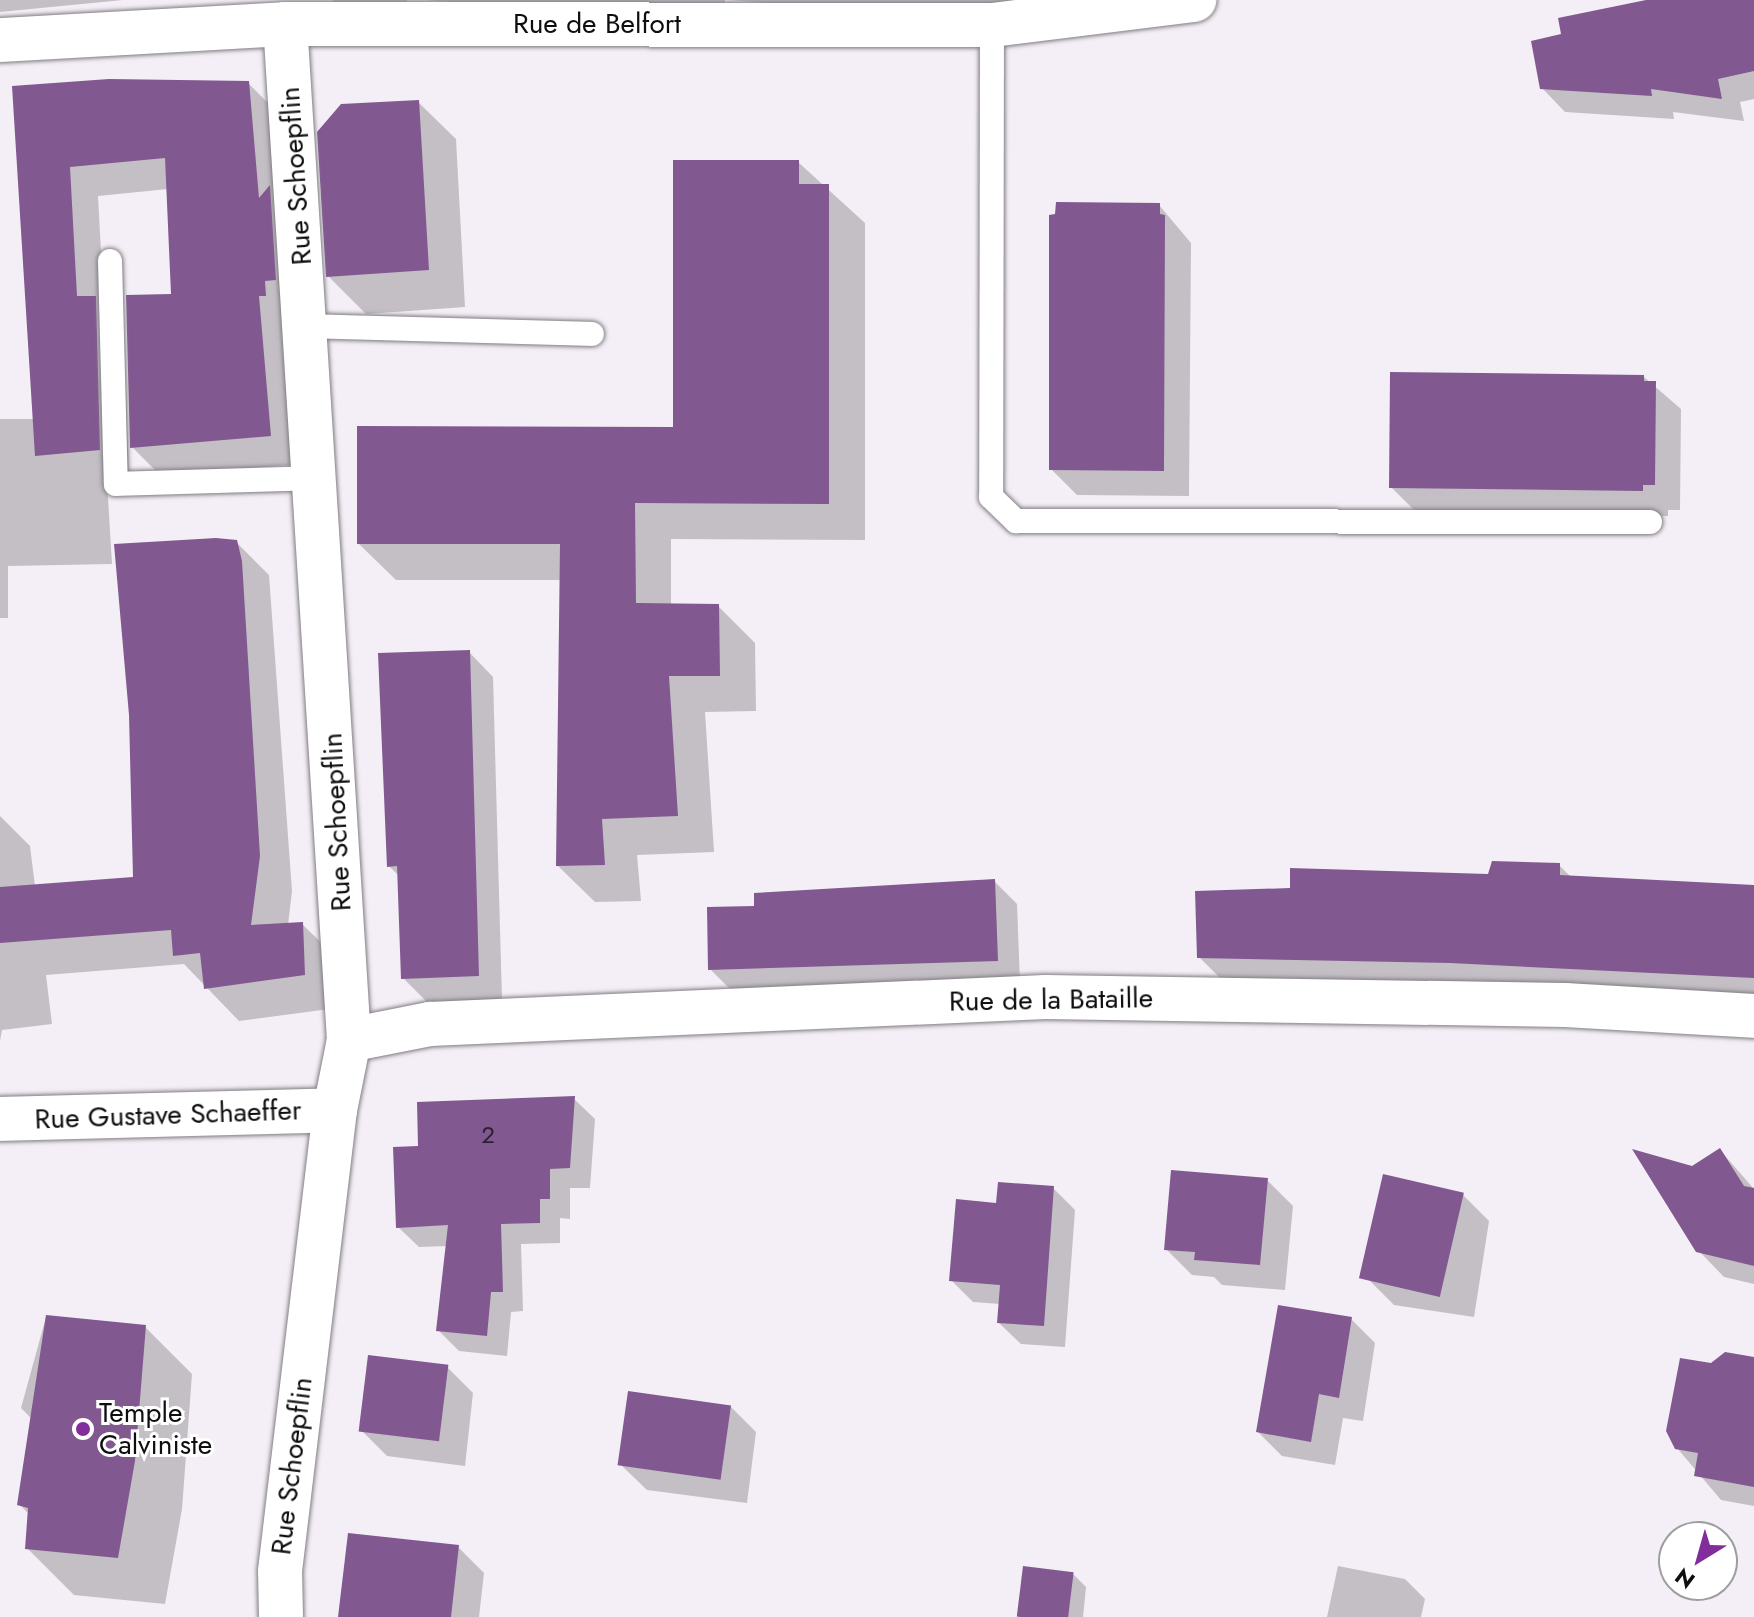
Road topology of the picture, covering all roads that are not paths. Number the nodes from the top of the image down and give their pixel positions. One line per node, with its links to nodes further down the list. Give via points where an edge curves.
1 (1194, 0): 3 (street, Rue de Belfort)
2 (285, 24): 3 (street, Rue de Belfort); 4 (street, Rue de Belfort); 6 (street, Rue Schoepflin)
3 (992, 25): 9 (lane, via 991,497 1016,521)
4 (0, 40)
5 (110, 261): 8 (lane, via 116,484)
6 (307, 326): 7 (lane); 8 (street, Rue Schoepflin)
7 (592, 334)
8 (317, 478): 11 (street, Rue Schoepflin)
9 (1650, 522)
10 (1754, 1016): 11 (street, Rue de la Bataille, via 1565,1005 1045,997 430,1024)
11 (349, 1040): 12 (street, Rue Schoepflin)
12 (335, 1110): 13 (street, Rue Gustave Schaeffer); 14 (street, Rue Schoepflin, via 280,1571)
13 (0, 1119)
14 (281, 1617)

